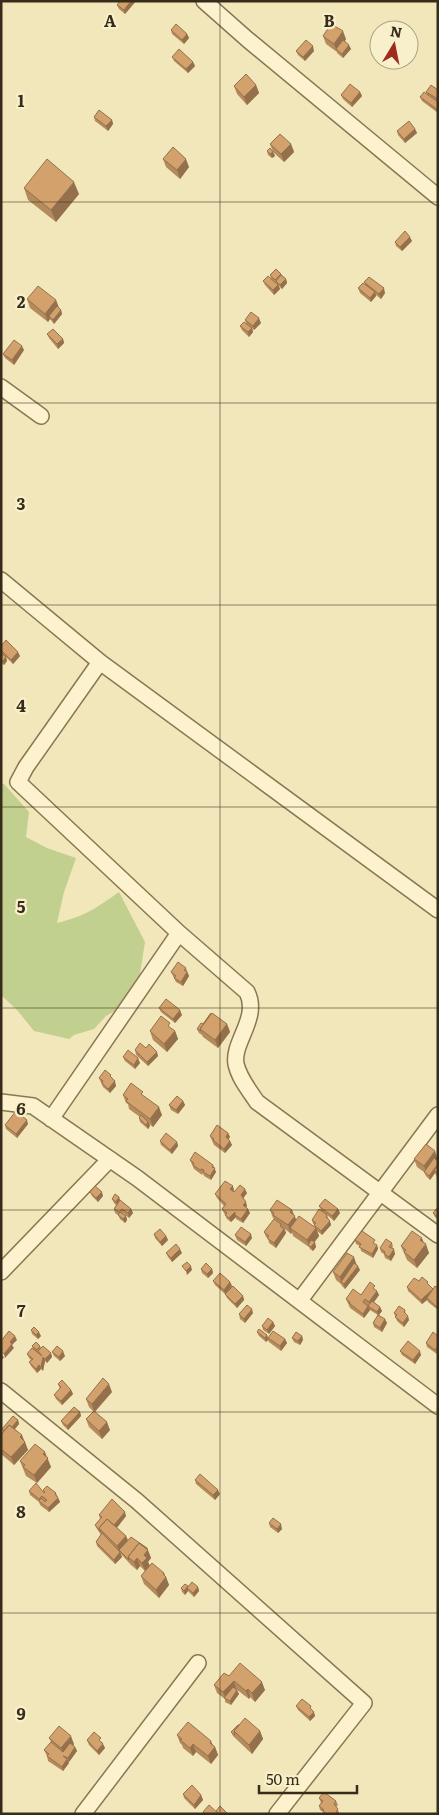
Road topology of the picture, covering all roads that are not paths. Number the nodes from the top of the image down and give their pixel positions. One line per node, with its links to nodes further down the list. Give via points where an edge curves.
1 (204, 1): 2 (street)
2 (438, 197)
3 (1, 387): 4 (street)
4 (41, 416)
5 (1, 580): 6 (street)
6 (100, 662): 7 (street); 8 (street, via 18,782)
7 (438, 910)
8 (179, 934): 11 (street); 14 (street, via 247,992 250,1011 236,1062 243,1082 257,1102)
9 (1, 1102): 11 (street, via 33,1106)
10 (438, 1115): 12 (street)
11 (51, 1119): 13 (street)
12 (432, 1135): 14 (street)
13 (110, 1159): 16 (street); 17 (street)
14 (381, 1192): 15 (street); 17 (street)
15 (438, 1235)
16 (1, 1272)
17 (300, 1300): 19 (street)
18 (1, 1391): 22 (street, via 137,1501 364,1703)
19 (438, 1406)
20 (198, 1663): 21 (street)
21 (83, 1814)
22 (277, 1814)

